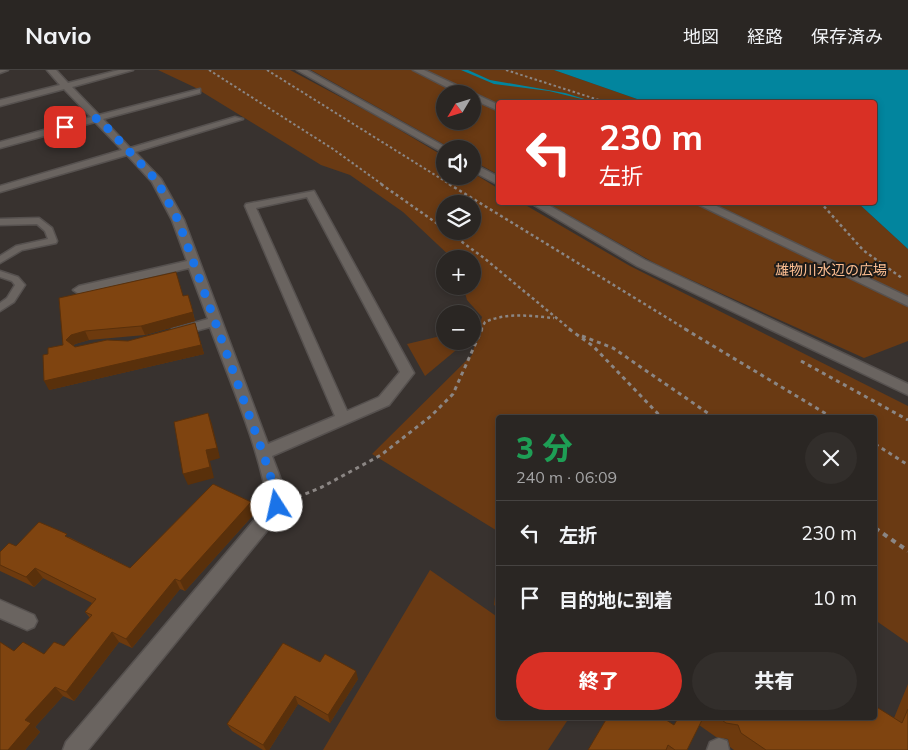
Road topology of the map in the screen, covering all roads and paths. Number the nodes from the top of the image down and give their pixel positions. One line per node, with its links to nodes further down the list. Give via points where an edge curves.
1 (51, 70): 9 (street)
2 (129, 70): 9 (street)
3 (209, 70): 27 (path, via 333,149)
4 (267, 70): 43 (path)
5 (301, 70): 18 (street)
6 (417, 70): 8 (street)
7 (506, 70): 12 (path)
8 (449, 85)
9 (66, 86): 13 (street); 15 (street)
10 (197, 91): 15 (street)
11 (481, 100): 14 (street)
12 (599, 100)
13 (0, 102)
14 (496, 107)
15 (98, 118): 17 (street); 19 (street)
16 (238, 119): 19 (street)
17 (0, 144)
18 (436, 145)
19 (130, 152): 22 (street); 30 (street, via 157,181 178,220)
20 (481, 171): 21 (street)
21 (496, 180)
22 (0, 189)
23 (539, 205): 40 (street, via 641,263)
24 (704, 205): 34 (street)
25 (823, 205): 32 (path, via 863,250)
26 (0, 222): 29 (lane, via 39,221 49,230 53,241 19,248)
27 (436, 223)
28 (460, 240): 36 (path)
29 (0, 260)
30 (192, 264): 33 (street); 37 (street)
31 (0, 274): 35 (lane, via 15,279 20,286 11,300)
32 (908, 282)
33 (79, 290)
34 (908, 302)
35 (0, 308)
36 (554, 318): 39 (path); 48 (path, via 522,315 496,317 485,322 452,394 431,416 381,455 322,487)
37 (214, 322): 38 (street); 46 (street)
38 (168, 334)
39 (578, 335): 41 (path); 42 (path, via 613,348)
40 (908, 390)
41 (659, 415)
42 (711, 415)
43 (828, 415)
44 (343, 418): 44 (street, via 384,401 407,373 310,193 250,206); 46 (street)
45 (877, 445): 47 (path)
46 (263, 453): 48 (street)
47 (908, 464)
48 (277, 506): 53 (street)
49 (877, 529): 50 (path)
50 (908, 551)
51 (0, 609): 52 (street)
52 (26, 622)
53 (74, 750)

